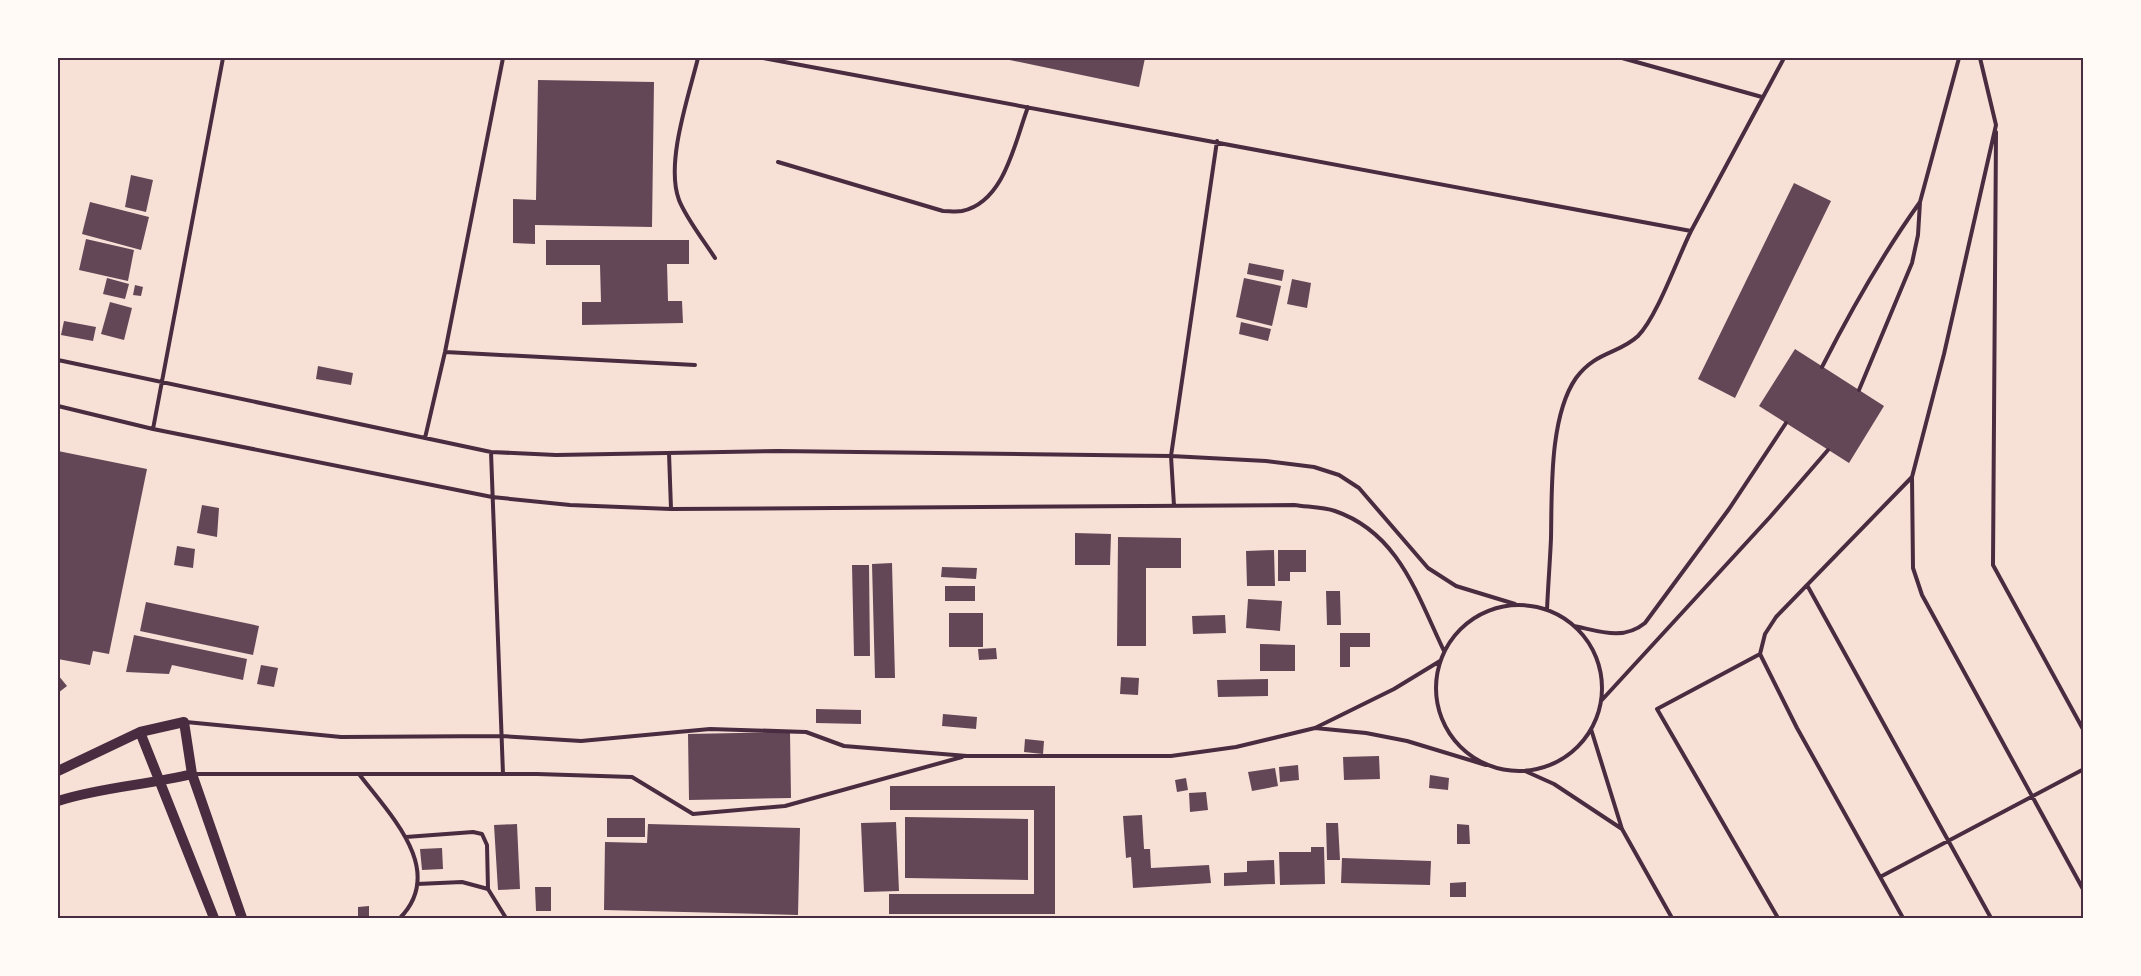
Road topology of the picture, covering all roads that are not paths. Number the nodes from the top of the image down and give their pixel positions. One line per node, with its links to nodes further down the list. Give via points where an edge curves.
1 (223, 58): 22 (lane)
2 (503, 58): 18 (lane)
3 (698, 58): 17 (lane, via 675,155 674,181 679,200)
4 (763, 58): 5 (lane)
5 (770, 58): 11 (lane)
6 (1622, 58): 10 (lane)
7 (1784, 58): 10 (lane)
8 (1959, 58): 15 (lane)
9 (1980, 58): 12 (lane)
10 (1762, 97): 16 (lane)
11 (1028, 106): 13 (lane); 14 (lane, via 1001,180 986,198 963,211 943,211)
12 (1996, 124): 32 (lane, via 1944,354); 48 (lane, via 1993,565)
13 (1217, 141): 16 (lane); 31 (lane)
14 (778, 162)
15 (1920, 202): 21 (lane, via 1861,291); 23 (lane, via 1912,263)
16 (1690, 230): 38 (lane, via 1648,323 1637,337 1595,358 1576,378 1564,406 1551,469)
17 (715, 258)
18 (445, 352): 20 (lane); 27 (lane)
19 (58, 360): 22 (lane)
20 (695, 365)
21 (1822, 366)
22 (162, 381): 26 (lane); 27 (lane)
23 (1859, 390)
24 (58, 406): 26 (lane)
25 (1786, 423): 39 (lane, via 1729,509 1644,623 1625,634)
26 (153, 429): 33 (lane)
27 (425, 438): 29 (lane)
28 (1828, 450): 43 (lane)
29 (492, 452): 30 (lane, via 556,456); 33 (lane)
30 (669, 453): 31 (lane, via 778,451); 35 (lane)
31 (1171, 456): 34 (lane); 37 (lane, via 1266,461 1314,467 1339,475 1359,488 1428,568 1456,586)
32 (1912, 477): 36 (lane); 59 (lane, via 1913,568 1922,596)
33 (492, 497): 35 (lane, via 570,505); 49 (lane)
34 (1174, 506): 35 (lane); 40 (lane, via 1294,505 1333,510 1354,519 1386,542 1400,562)
35 (671, 509)
36 (1807, 585): 41 (lane, via 1776,616 1765,634); 63 (lane)
37 (1515, 604): 38 (lane); 40 (lane, via 1493,608 1473,618 1456,632)
38 (1547, 610): 39 (lane)
39 (1574, 626): 43 (lane, via 1589,644 1599,666)
40 (1444, 650): 42 (lane)
41 (1760, 654): 64 (lane); 73 (lane, via 1657,709)
42 (1440, 661): 45 (lane, via 1394,689); 51 (lane, via 1436,686 1444,723 1450,735 1468,754)
43 (1602, 701): 46 (lane)
44 (184, 722): 47 (main road); 49 (lane, via 341,737); 55 (main road)
45 (1315, 728): 50 (lane, via 1236,747 1171,756); 51 (lane, via 1407,741)
46 (1591, 729): 54 (lane, via 1571,753 1550,765); 61 (lane)
47 (140, 732): 53 (main road); 58 (main road)
48 (2084, 732)
49 (501, 736): 50 (lane, via 582,741 710,729 806,732 844,746); 57 (lane)
50 (967, 756): 57 (lane, via 786,806 693,814 632,777)
51 (1491, 766): 54 (lane)
52 (2084, 769): 59 (lane)
53 (58, 771)
54 (1525, 771): 61 (lane, via 1554,784)
55 (192, 774): 56 (lane); 58 (main road); 69 (main road)
56 (359, 774): 57 (lane); 62 (lane)
57 (502, 774)
58 (161, 782): 60 (main road, via 84,793); 68 (main road)
59 (2031, 796): 63 (lane); 67 (lane)
60 (58, 801)
61 (1622, 829): 72 (lane)
62 (406, 837): 65 (lane, via 418,869); 66 (lane, via 482,834 487,845)
63 (1948, 841): 64 (lane); 75 (lane)
64 (1880, 877): 74 (lane)
65 (417, 884): 66 (lane, via 462,882); 70 (lane, via 410,908)
66 (488, 889): 71 (lane)
67 (2084, 891)
68 (214, 918)
69 (242, 918)
70 (400, 918)
71 (506, 918)
72 (1672, 918)
73 (1778, 918)
74 (1903, 918)
75 (1991, 918)

